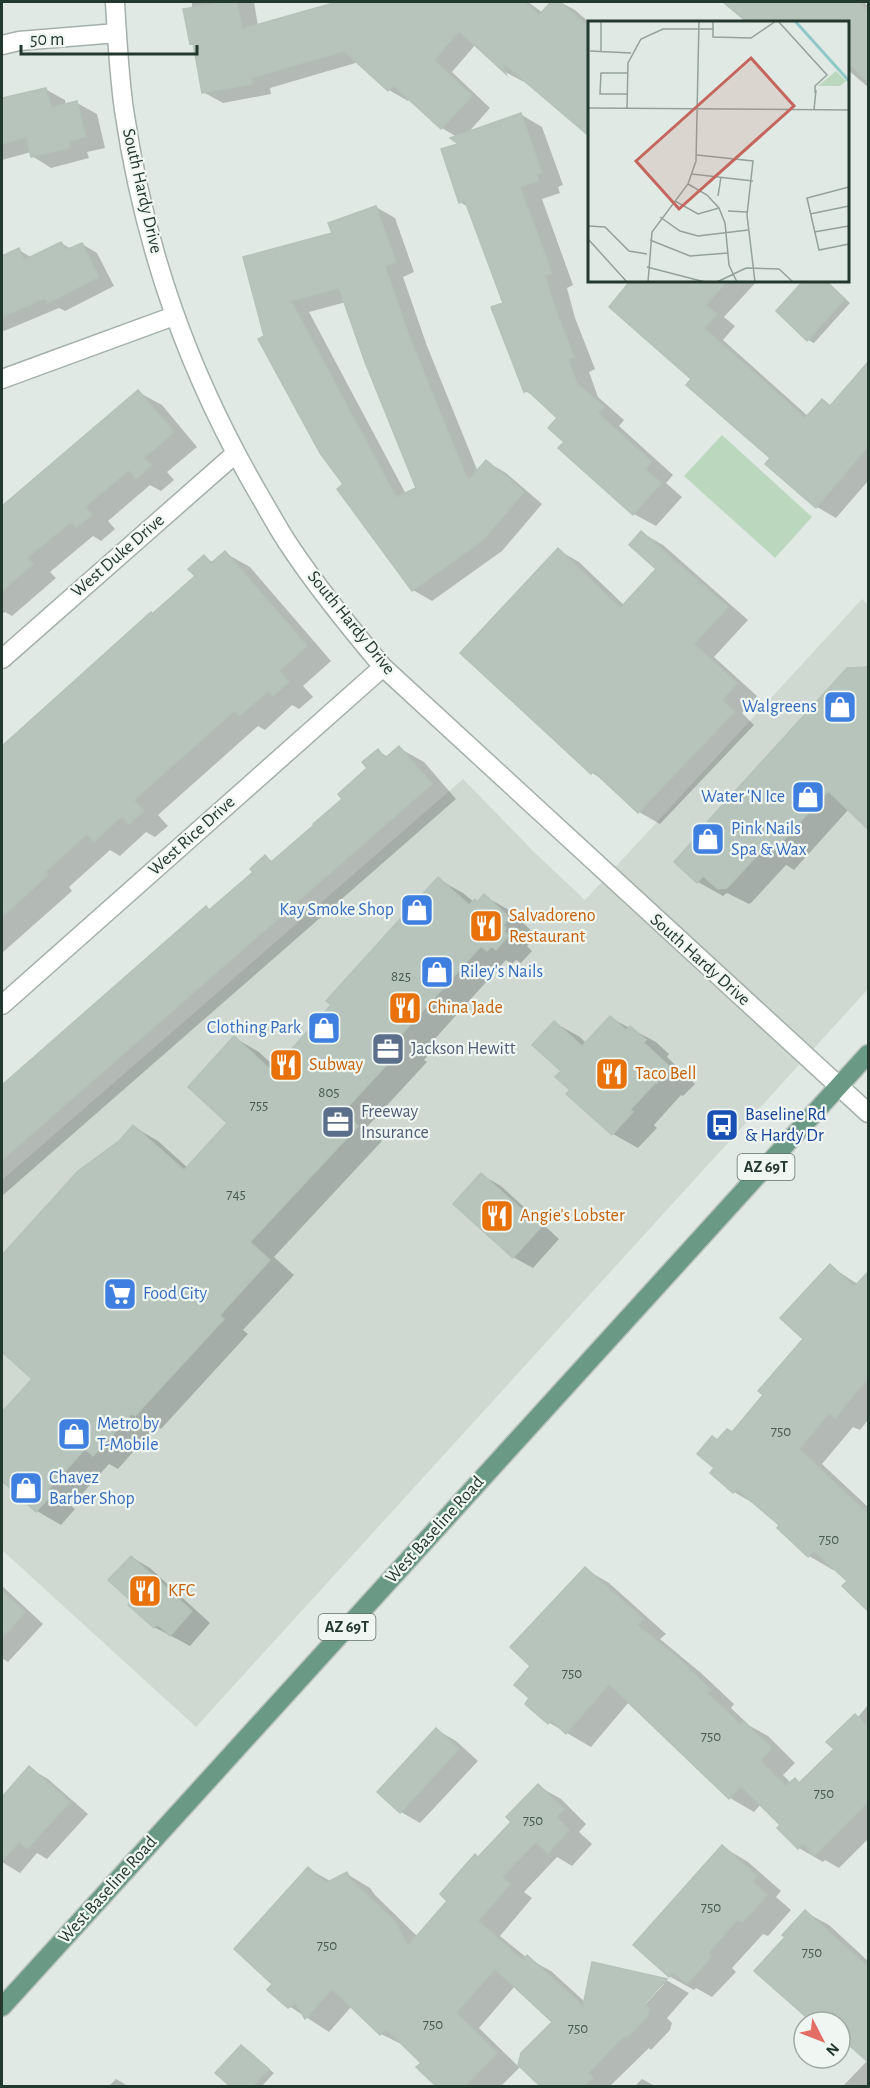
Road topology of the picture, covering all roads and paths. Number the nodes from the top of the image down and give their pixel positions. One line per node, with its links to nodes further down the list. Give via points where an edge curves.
1 (115, 2): 2 (street, South Hardy Drive)
2 (117, 33): 3 (street); 4 (street, South Hardy Drive, via 132,156 148,229)
3 (2, 45)
4 (174, 316): 5 (street); 6 (street, South Hardy Drive)
5 (2, 380)
6 (235, 454): 7 (street, West Duke Drive); 8 (street, South Hardy Drive, via 291,548)
7 (2, 659)
8 (383, 667): 9 (street, West Rice Drive); 11 (street, South Hardy Drive)
9 (2, 1005)
10 (868, 1054): 11 (main road, West Baseline Road / AZ 69T)
11 (839, 1087): 12 (street, South Hardy Drive); 13 (main road, West Baseline Road / AZ 69T)
12 (868, 1113)
13 (2, 2007)

